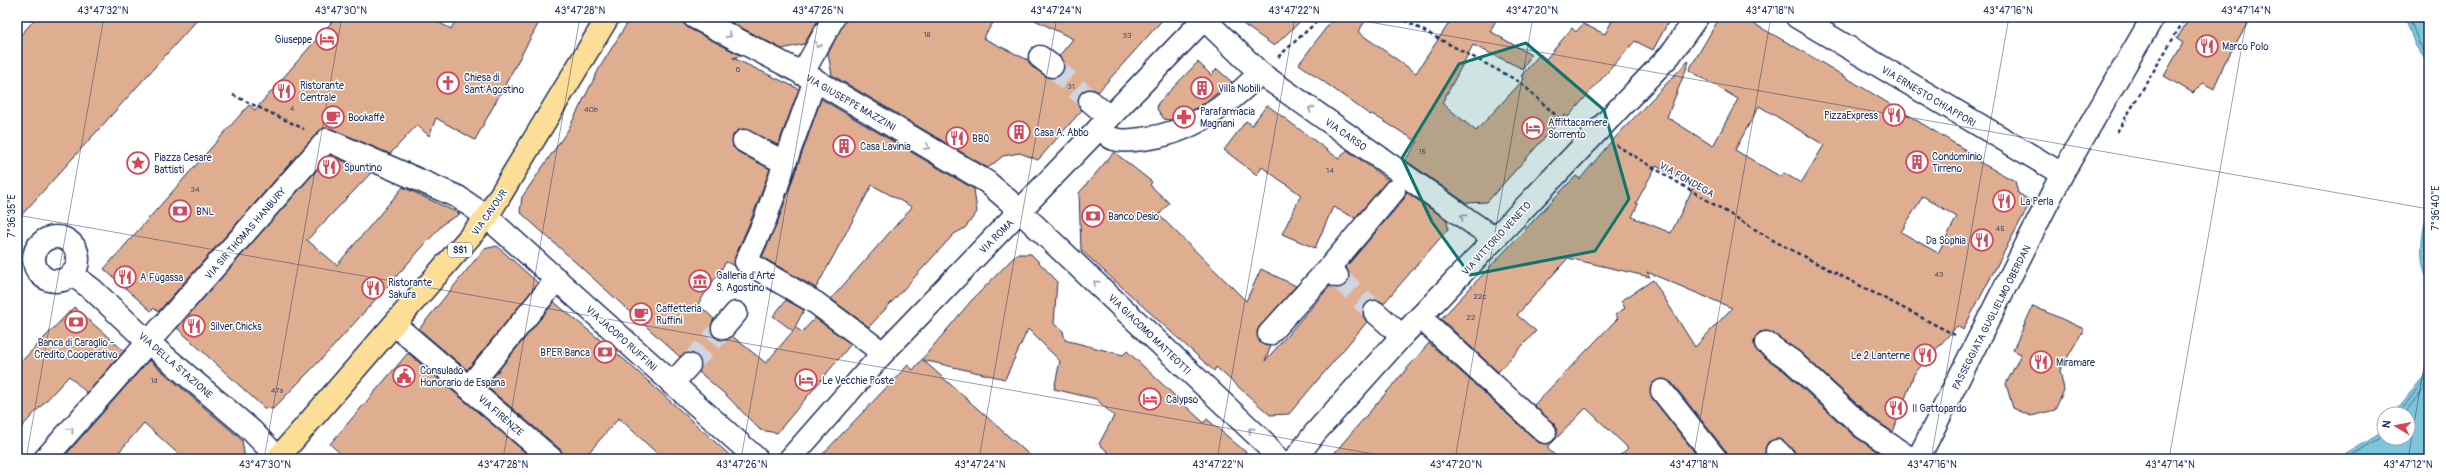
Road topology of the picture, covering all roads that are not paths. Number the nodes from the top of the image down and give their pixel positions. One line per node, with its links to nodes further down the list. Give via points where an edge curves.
1 (608, 17): 17 (main road, VIA CAVOUR / SS1)
2 (694, 17): 9 (street, VIA GIUSEPPE MAZZINI, one-way to 9)
3 (834, 17): 9 (street, one-way to 9)
4 (1697, 17): 18 (street, VIA VITTORIO VENETO, via 1670,55)
5 (1797, 17): 14 (street, VIA ERNESTO CHIAPPORI)
6 (2153, 17): 14 (street, PASSEGGIATA GUGLIELMO OBERDAN)
7 (1205, 18): 8 (street, VIA CARSO); 11 (street, VIA ROMA)
8 (1260, 73): 11 (street, via 1240,94 1219,109 1172,134 1130,140 1113,139); 18 (street, VIA CARSO, one-way to 8)
9 (808, 77): 13 (street); 16 (street, VIA GIUSEPPE MAZZINI, one-way to 16, via 987,182)
10 (1090, 100): 11 (street)
11 (1105, 122): 16 (street, VIA ROMA)
12 (744, 141): 13 (street)
13 (785, 163): 28 (street, via 765,220 746,262 816,303)
14 (2062, 174): 43 (street, PASSEGGIATA GUGLIELMO OBERDAN)
15 (1394, 191): 24 (street, via 1333,272)
16 (1020, 211): 28 (street, VIA ROMA); 39 (street, VIA GIACOMO MATTEOTTI, one-way to 16, via 1264,442)
17 (487, 217): 20 (street, VIA JACOPO RUFFINI); 23 (main road, VIA CAVOUR / SS1); 26 (street, VIA SIR THOMAS HANBURY, via 458,197 327,140)
18 (1495, 239): 22 (street, VIA VITTORIO VENETO)
19 (72, 274): 26 (street, VIA DELLA STAZIONE, via 93,290)
20 (557, 279): 30 (street, VIA JACOPO RUFFINI); 31 (street)
21 (1375, 312): 25 (street)
22 (1420, 317): 25 (street, VIA VITTORIO VENETO); 33 (street)
23 (395, 325): 31 (street, VIA FIRENZE); 35 (main road, VIA CAVOUR / SS1)
24 (1269, 334)
25 (1402, 336): 40 (street, VIA VITTORIO VENETO)
26 (148, 342): 34 (street, VIA SIR THOMAS HANBURY, one-way to 26); 35 (street, VIA DELLA STAZIONE, via 250,430)
27 (1766, 344): 42 (street, via 1792,361 1863,427)
28 (883, 353): 38 (street, VIA ROMA)
29 (689, 366): 30 (street)
30 (672, 384): 37 (street, VIA JACOPO RUFFINI)
31 (468, 387): 36 (street, VIA FIRENZE)
32 (1662, 391): 41 (street)
33 (1545, 432)
34 (45, 459)
35 (278, 459)
36 (552, 459)
37 (757, 459)
38 (790, 459)
39 (1278, 459)
40 (1295, 459)
41 (1716, 459)
42 (1911, 459)
43 (1918, 459)

